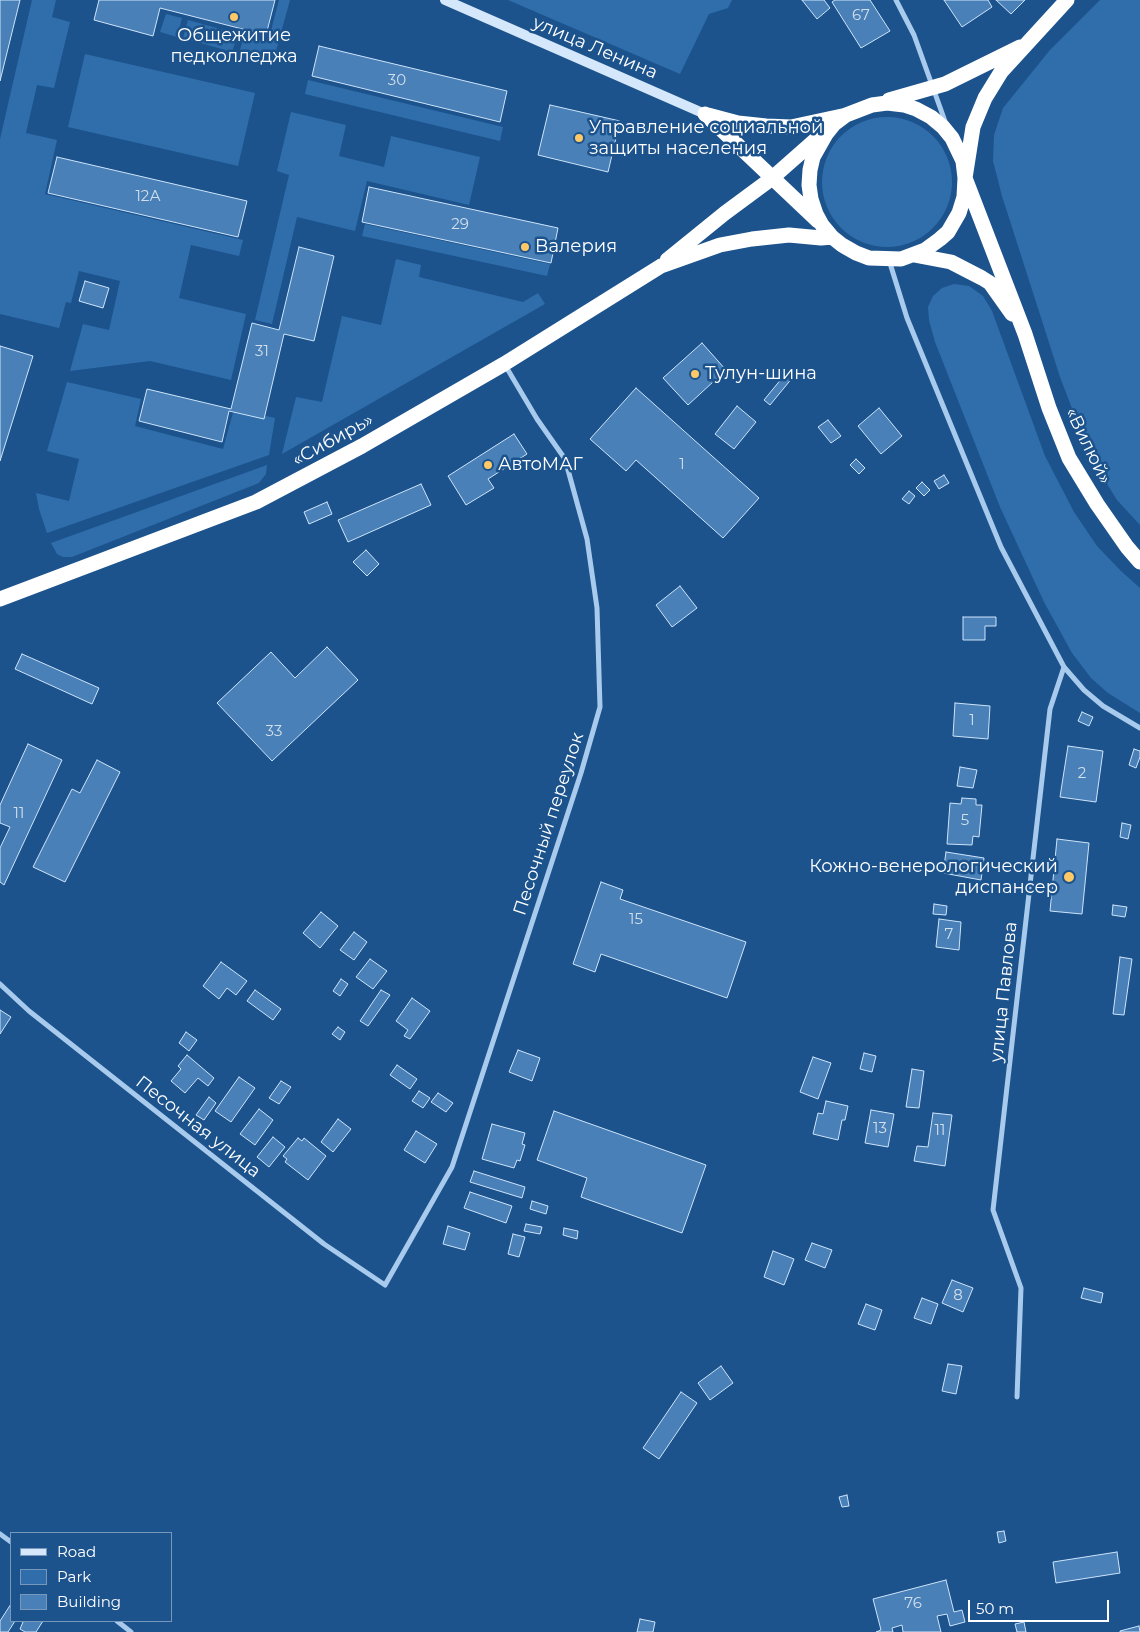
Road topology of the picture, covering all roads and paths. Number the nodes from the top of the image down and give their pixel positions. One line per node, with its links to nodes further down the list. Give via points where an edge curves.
1 (445, 0): 7 (main road, улица Ленина)
2 (896, 0): 5 (street, via 914,35)
3 (1067, 0): 4 (highway)
4 (1028, 43): 5 (highway); 10 (highway, via 1001,72 985,98 973,127)
5 (932, 88): 6 (highway); 9 (street)
6 (872, 105): 8 (highway); 9 (highway, via 904,105 916,109 943,126)
7 (705, 114): 8 (highway, via 738,123 774,126 791,126); 11 (highway)
8 (846, 115): 11 (highway); 12 (highway, via 818,146 810,170 811,199)
9 (952, 138): 10 (highway, via 963,161)
10 (965, 178): 13 (highway, via 964,197 952,225 940,239); 16 (highway)
11 (772, 179): 12 (highway); 15 (highway, via 725,212)
12 (827, 231): 14 (highway, via 856,253 869,258); 15 (highway, via 821,238 789,235 752,238 720,245)
13 (914, 255): 14 (highway); 16 (highway, via 950,262 990,283)
14 (889, 258): 20 (street, via 908,318 1001,547)
15 (661, 266): 17 (highway, «Сибирь»)
16 (1026, 334): 18 (highway, «Вилюй», via 1049,408 1069,458 1102,511)
17 (504, 364): 19 (highway, «Сибирь», via 362,446 256,502); 23 (street, Песочный переулок, via 565,459 587,539 597,608 600,707 452,1167)
18 (1140, 562)
19 (0, 599)
20 (1064, 667): 21 (street, via 1103,706); 24 (street, улица Павлова, via 1050,708 993,1210 1021,1288)
21 (1140, 728)
22 (0, 984): 23 (street, Песочная улица, via 29,1011 324,1244)
23 (385, 1285)
24 (1017, 1398)
25 (118, 1622): 26 (street)
26 (131, 1632)

